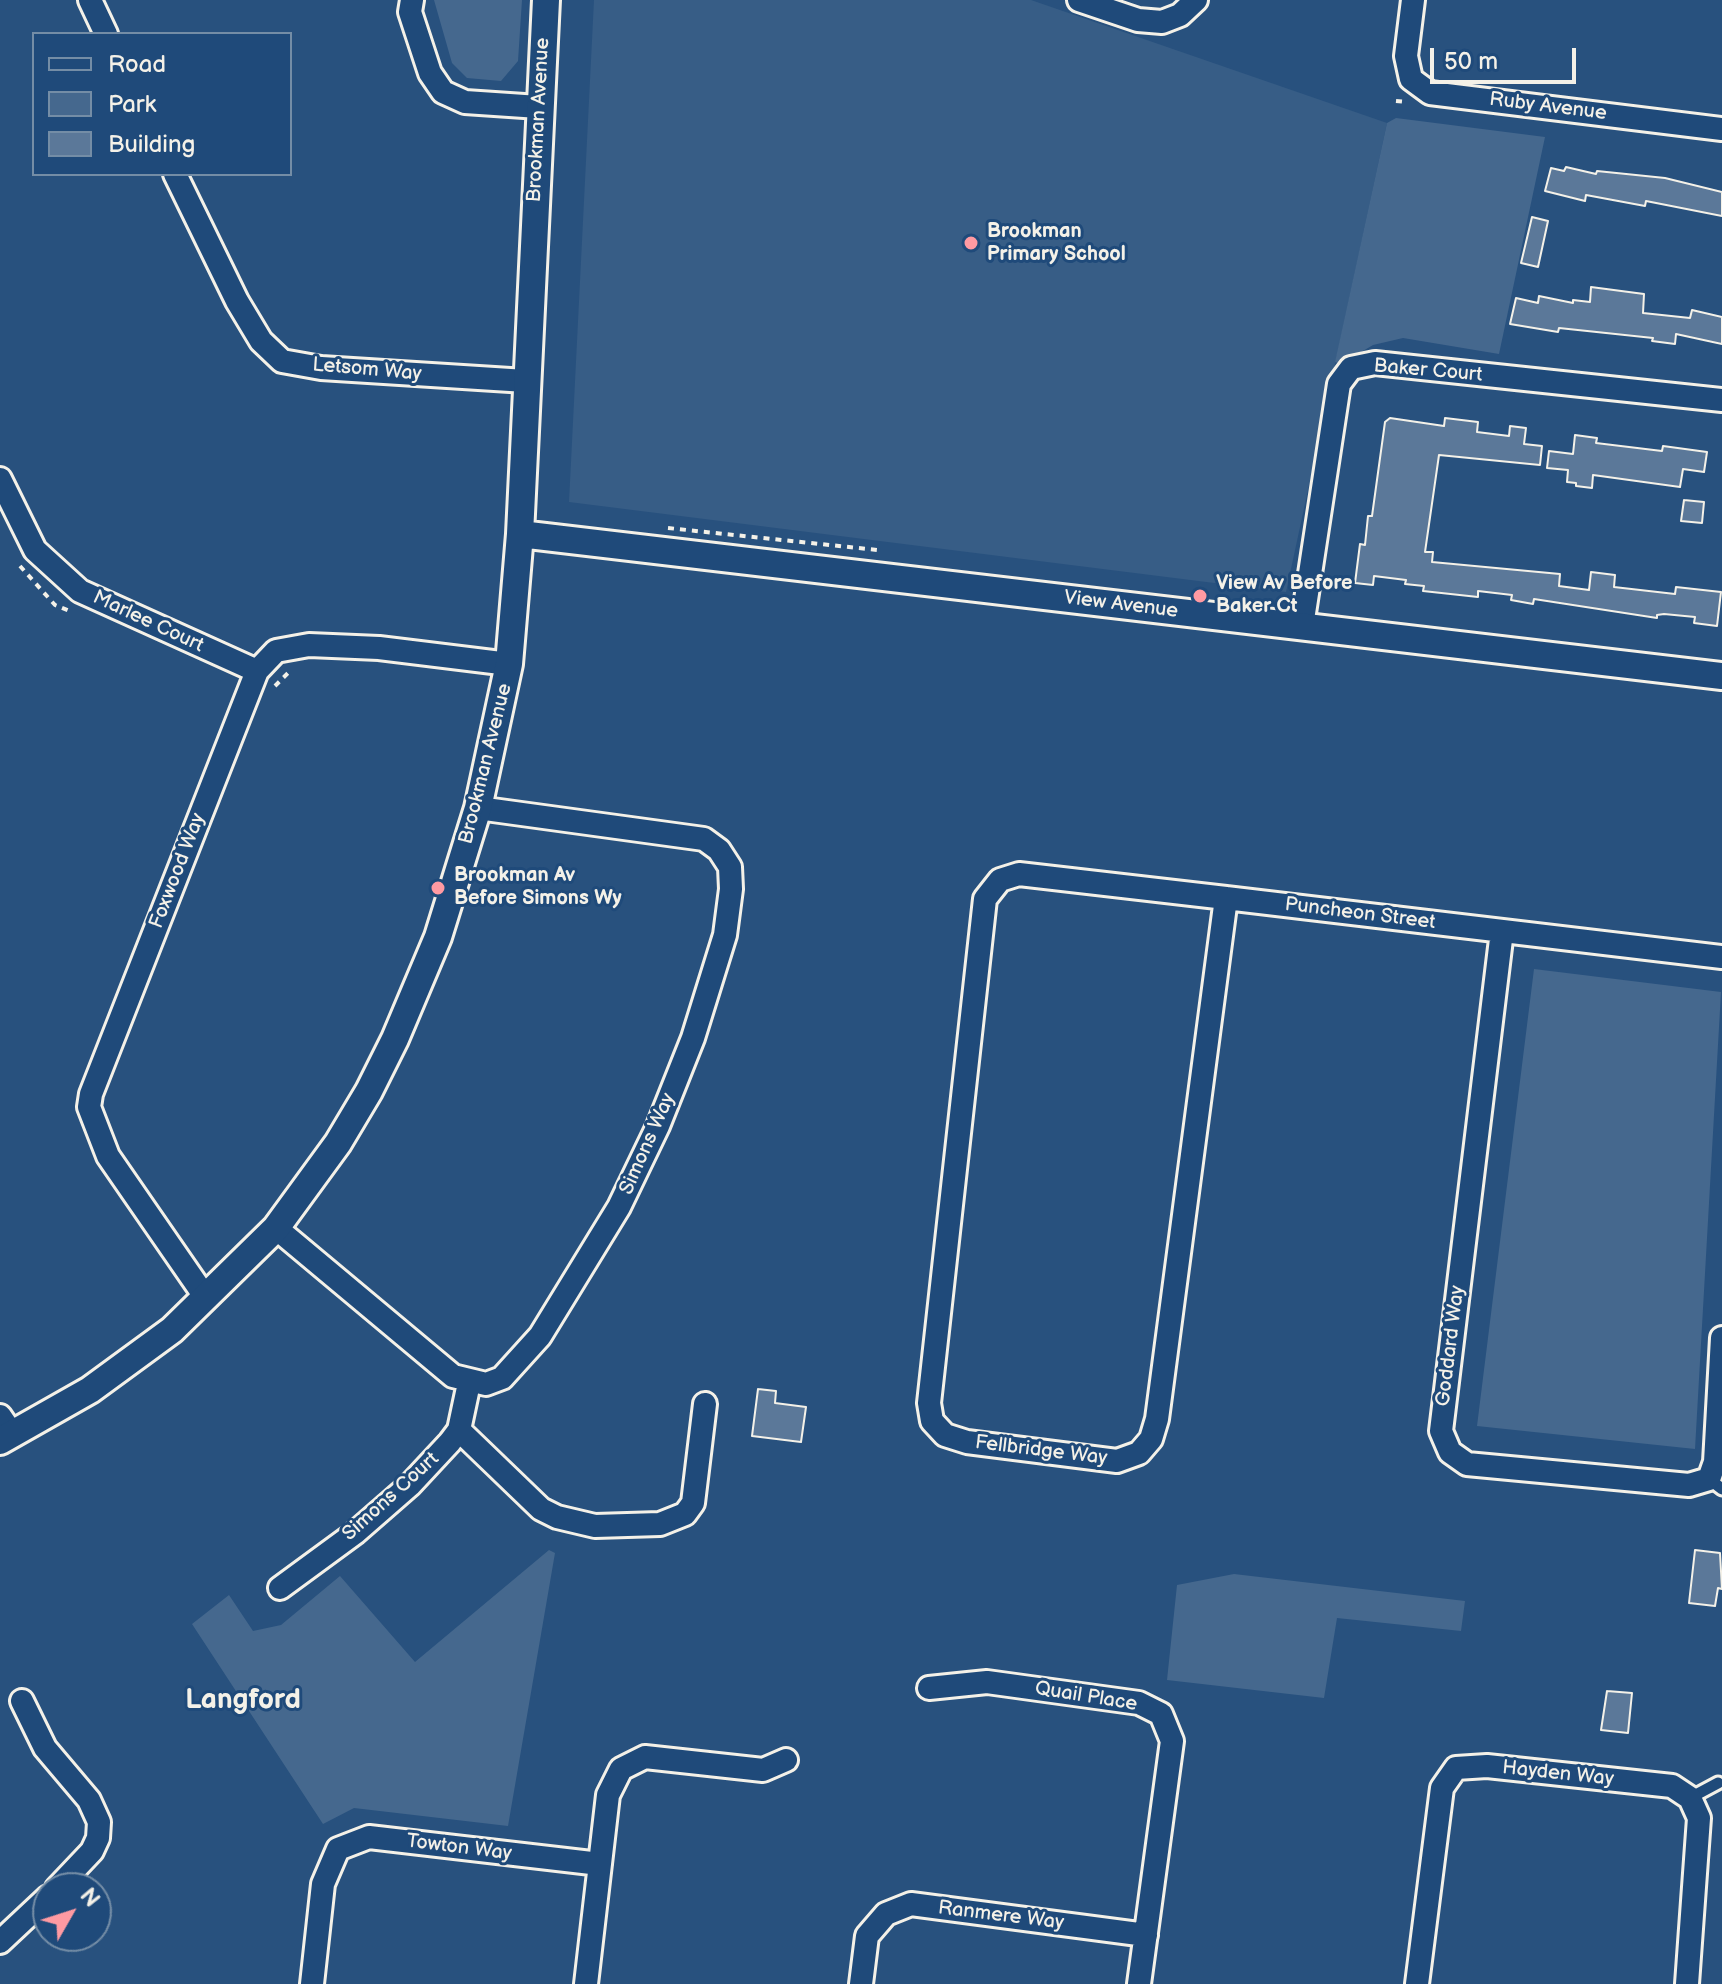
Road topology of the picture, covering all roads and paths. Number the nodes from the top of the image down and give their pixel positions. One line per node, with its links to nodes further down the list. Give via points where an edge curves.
1 (90, 0): 7 (street)
2 (412, 0): 8 (street, via 410,12 430,73 443,92 465,102)
3 (546, 0): 8 (street, Brookman Avenue)
4 (1079, 0): 5 (street, via 1138,20 1162,22)
5 (1196, 0)
6 (1413, 0): 9 (street, Ruby Avenue, via 1406,56 1411,79 1430,93)
7 (105, 32)
8 (539, 107): 11 (street, Brookman Avenue)
9 (1722, 129)
10 (176, 176): 11 (street, Letsom Way, via 237,301 261,341 282,361)
11 (526, 381): 14 (street, Brookman Avenue)
12 (1722, 400): 15 (street, Baker Court, via 1375,363 1351,368 1339,384)
13 (0, 479): 17 (street, Marlee Court, via 35,550 80,591)
14 (520, 534): 15 (street, View Avenue); 16 (street, Brookman Avenue)
15 (1302, 626): 18 (street, View Avenue)
16 (509, 664): 17 (street, via 309,645 276,651); 19 (street, Brookman Avenue)
17 (257, 671): 25 (street, Foxwood Way, via 89,1107 108,1156)
18 (1722, 676)
19 (478, 808): 24 (street, Brookman Avenue, via 438,937 395,1039 338,1143); 27 (street, Simons Way, via 704,839 730,867 731,889 725,935 693,1038 619,1207 516,1365 502,1378)
20 (1000, 880): 21 (street, Puncheon Street, via 1019,874); 21 (street, Fellbridge Way, via 985,899 929,1403 932,1421 945,1435 967,1442 1117,1461 1139,1453 1151,1439 1157,1419)
21 (1226, 898): 22 (street, Puncheon Street)
22 (1502, 931): 23 (street, Puncheon Street); 31 (street, Goddard Way, via 1441,1431 1450,1452 1467,1464)
23 (1722, 957)
24 (276, 1228): 25 (street, Brookman Avenue); 27 (street, via 453,1376)
25 (206, 1298): 30 (street, Brookman Avenue, via 136,1357 55,1412)
26 (1722, 1338): 31 (street, Goddard Way)
27 (469, 1383): 29 (street)
28 (705, 1404): 29 (street, via 693,1503 685,1514 660,1524 595,1526 557,1517 541,1509)
29 (459, 1430): 32 (street, Simons Court, via 399,1495)
30 (4, 1431)
31 (1715, 1484)
32 (280, 1588)
33 (929, 1688): 41 (street, Quail Place, via 987,1682 1139,1703 1161,1714 1172,1741)
34 (22, 1701): 39 (street, via 45,1748 89,1800 99,1822 92,1851)
35 (786, 1760): 38 (street, via 763,1770 645,1757 621,1769 608,1795)
36 (1718, 1783): 37 (lane)
37 (1690, 1798): 47 (street, Hayden Way, via 1672,1786 1487,1766 1456,1768 1442,1788); 48 (street, via 1699,1818)
38 (600, 1864): 43 (street, Towton Way, via 369,1837 338,1849 323,1884); 44 (street)
39 (72, 1872)
40 (32, 1912): 42 (street)
41 (1146, 1935): 45 (street, Ranmere Way, via 911,1904 886,1914 867,1936); 46 (street)
42 (0, 1942)
43 (312, 1984)
44 (586, 1984)
45 (861, 1984)
46 (1139, 1984)
47 (1417, 1984)
48 (1687, 1984)

